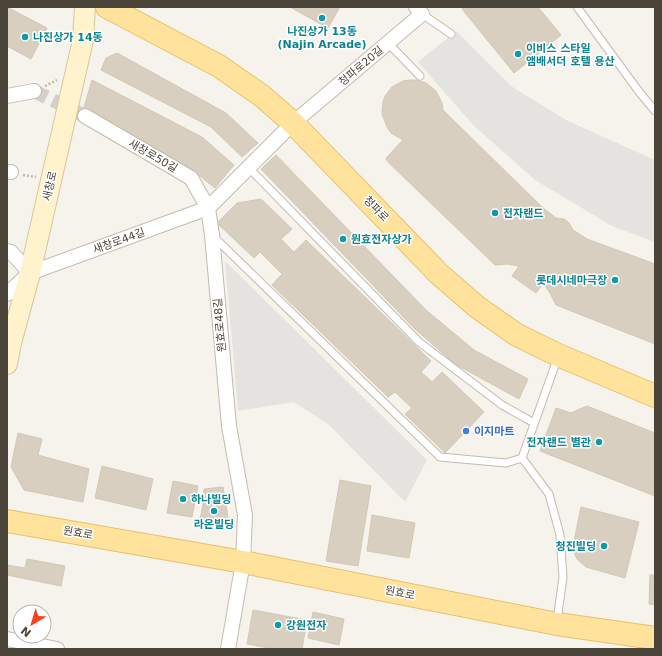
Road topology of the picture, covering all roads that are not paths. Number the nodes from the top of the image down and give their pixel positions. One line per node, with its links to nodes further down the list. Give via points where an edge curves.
1 (85, 7): 17 (main road, 새창로, via 83,40)
2 (107, 7): 12 (main road, 청파로, via 219,66 262,96)
3 (577, 7): 10 (lane)
4 (419, 11): 5 (lane); 6 (street, 청파로20길)
5 (451, 34)
6 (388, 43): 7 (lane); 12 (street, 청파로20길)
7 (420, 76)
8 (34, 91): 9 (street)
9 (7, 96)
10 (655, 111)
11 (85, 116): 14 (street, 새창로50길, via 191,178)
12 (293, 123): 13 (street); 20 (main road, 청파로, via 439,274 477,307 517,335)
13 (249, 168): 14 (street); 23 (lane, via 419,342 502,405)
14 (208, 208): 15 (street, 원효로48길); 17 (street, 새창로44길)
15 (212, 235): 24 (lane, via 440,457 506,463); 26 (street, 원효로48길, via 229,426 245,515)
16 (7, 251): 17 (street, via 11,252)
17 (30, 273): 18 (street); 19 (main road, 새창로)
18 (7, 294)
19 (9, 343): 21 (main road, 새창로)
20 (558, 355): 22 (main road, 청파로); 23 (lane)
21 (7, 364)
22 (655, 396)
23 (534, 423): 24 (lane)
24 (522, 458): 27 (lane, via 549,494 560,535 563,577)
25 (7, 521): 26 (main road, 원효로)
26 (243, 562): 27 (main road, 원효로); 32 (street)
27 (557, 624): 30 (main road, 원효로)
28 (655, 638): 30 (main road, 원효로)
29 (7, 639): 31 (street)
30 (634, 642)
31 (57, 649)
32 (228, 649)

